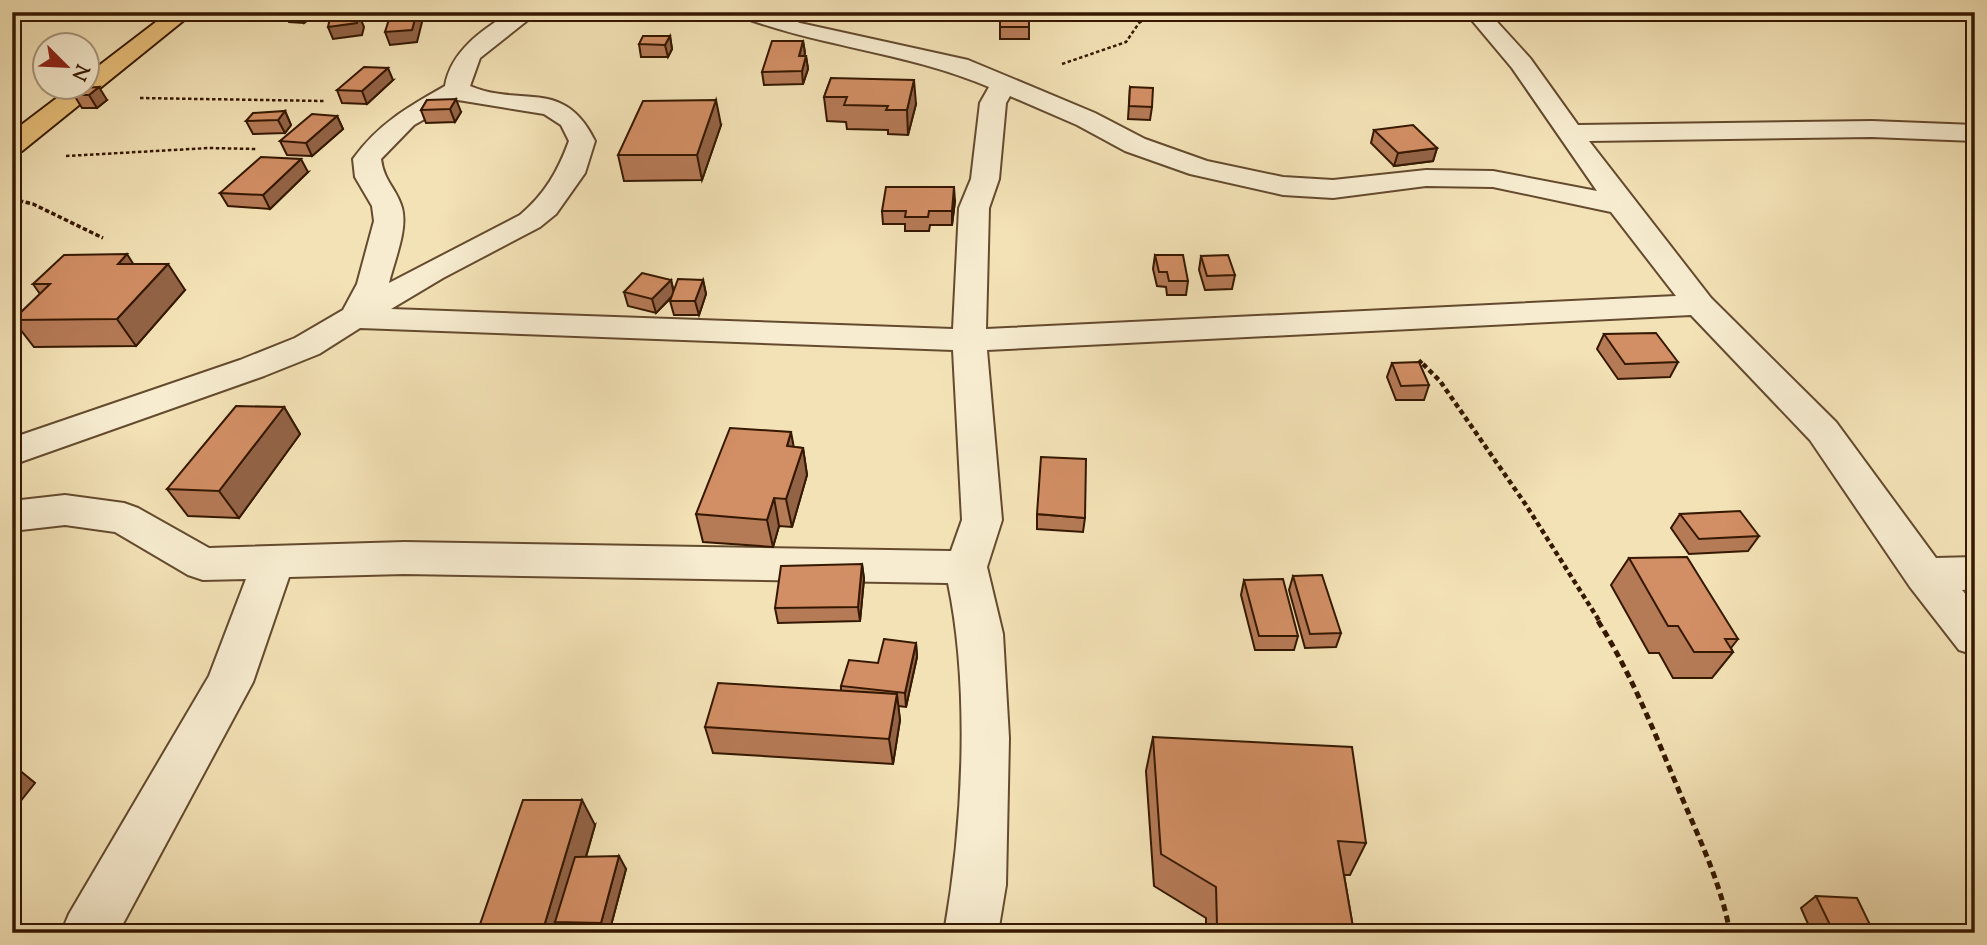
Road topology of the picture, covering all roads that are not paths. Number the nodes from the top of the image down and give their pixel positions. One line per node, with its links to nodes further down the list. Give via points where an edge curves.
1 (183, 12): 9 (highway)
2 (527, 12): 6 (street, via 473,51 457,75)
3 (750, 12): 5 (street, via 793,28 959,65)
4 (1476, 12): 7 (street, via 1521,63)
5 (1003, 84): 10 (street, via 1135,145 1200,168 1283,186 1333,189 1426,178 1493,179); 13 (street, via 993,103 985,179 974,208)
6 (457, 90): 12 (street, via 405,119 367,159 369,177 387,206 389,221 373,284); 12 (street, via 564,114 582,141 571,173 546,208 530,221 432,271)
7 (1572, 133): 8 (street, via 1872,129); 10 (street)
8 (1975, 133)
9 (12, 145)
10 (1621, 205): 11 (street)
11 (1699, 305): 13 (street); 19 (street, via 1823,431)
12 (355, 318): 13 (street); 14 (street, via 307,346 252,368)
13 (969, 340): 17 (street, via 982,520)
14 (12, 452)
15 (12, 516): 16 (street, via 65,510 124,518 203,564)
16 (275, 563): 17 (street, via 404,558); 21 (street, via 230,681)
17 (966, 567): 22 (street, via 981,634 985,738 979,885)
18 (1975, 573): 19 (street)
19 (1925, 575): 20 (street)
20 (1975, 637)
21 (88, 933)
22 (971, 933)

